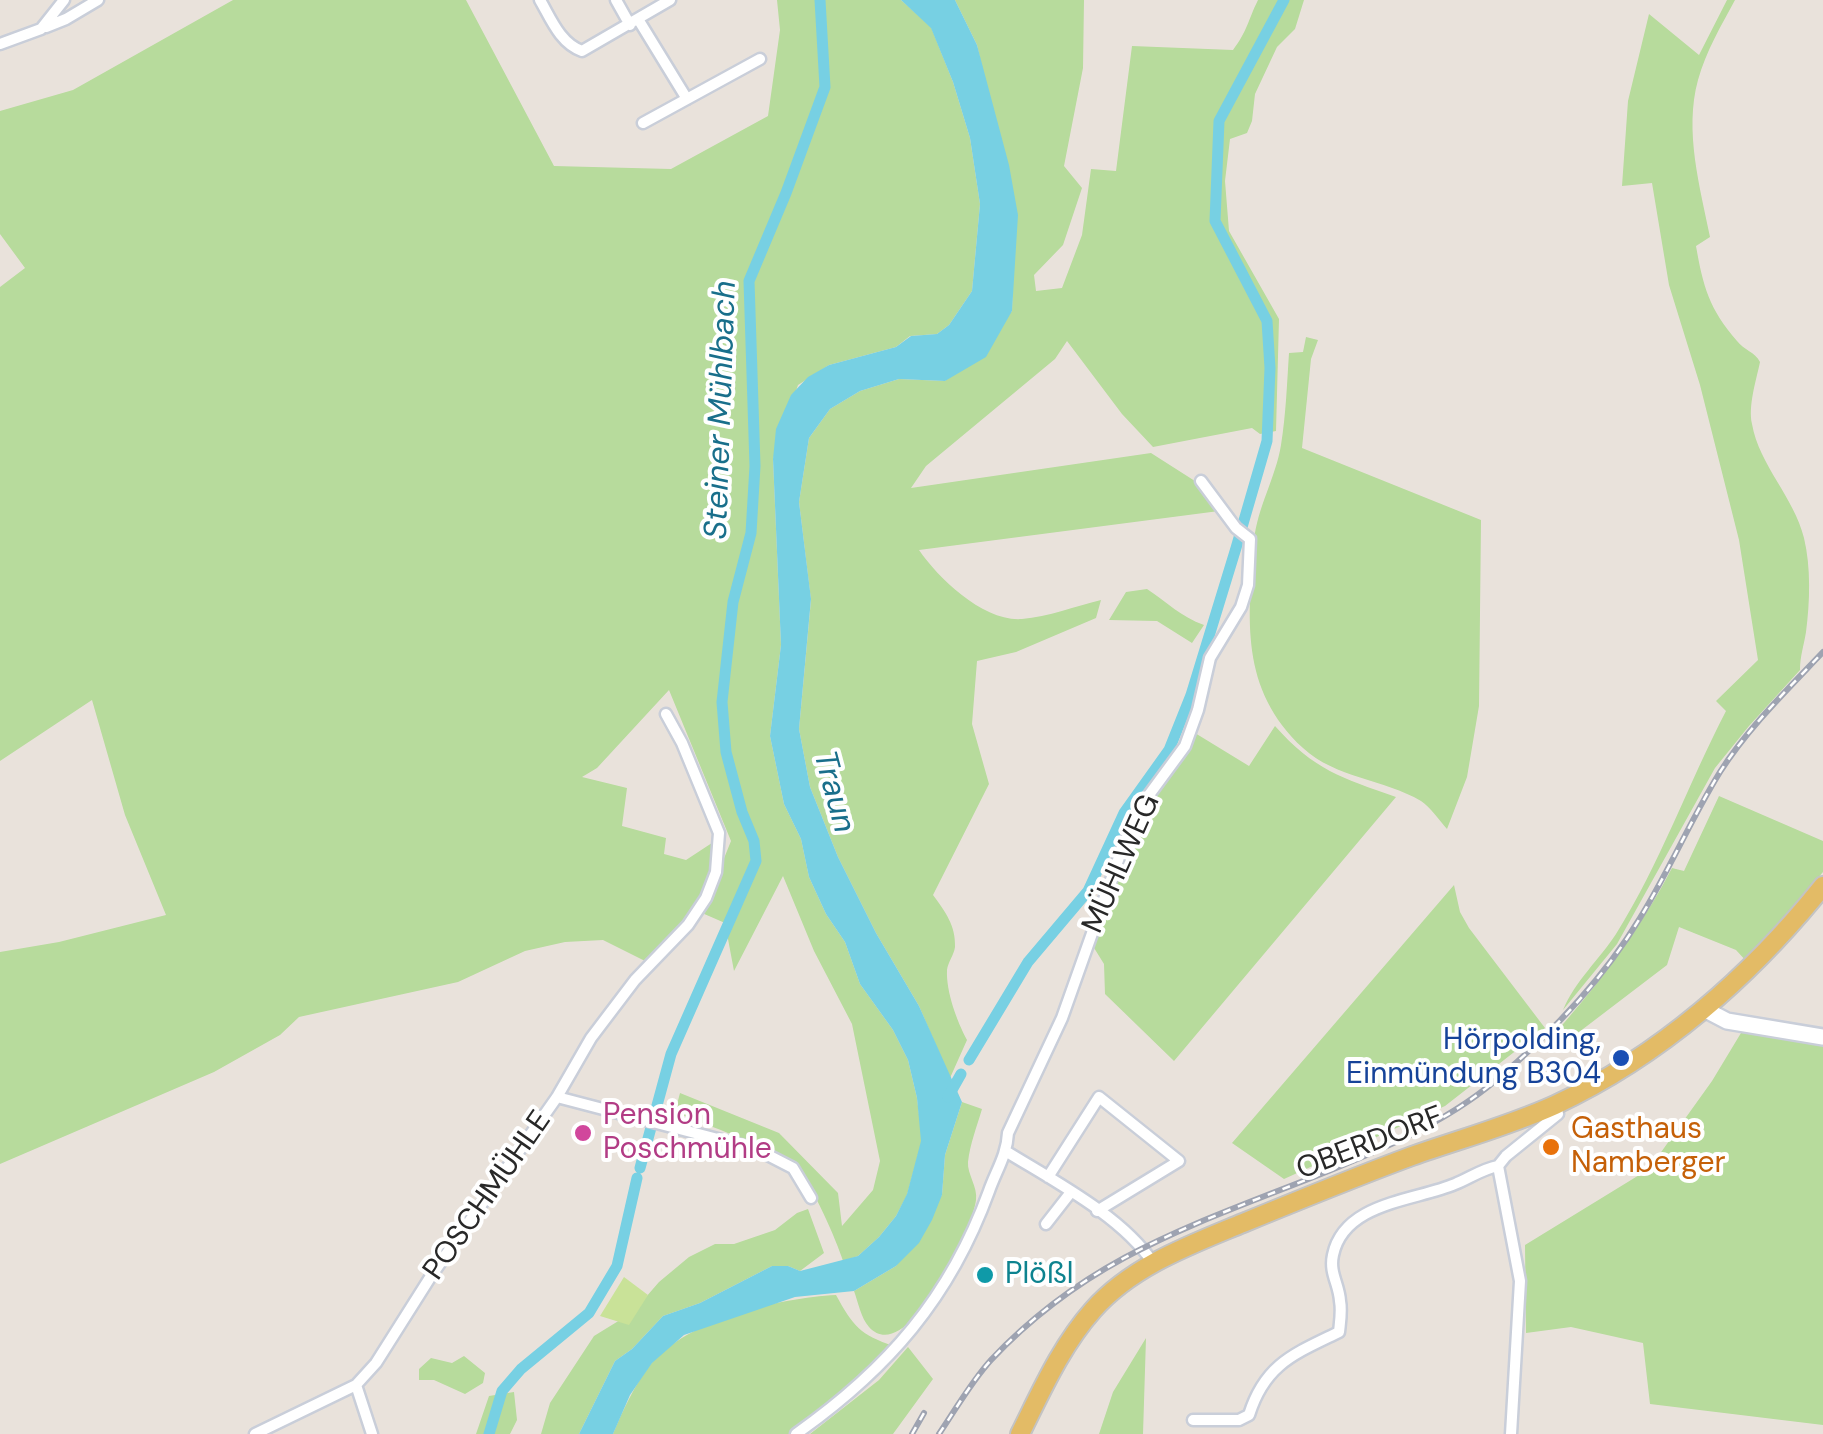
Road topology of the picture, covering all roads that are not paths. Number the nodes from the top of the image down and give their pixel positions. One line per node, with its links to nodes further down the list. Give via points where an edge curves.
1 (64, 0): 7 (street)
2 (98, 0): 7 (street)
3 (540, 0): 6 (street, via 561,36 582,50)
4 (616, 0): 6 (street)
5 (670, 0): 6 (street)
6 (634, 22): 10 (street)
7 (41, 29): 8 (street)
8 (0, 44)
9 (760, 59): 10 (street)
10 (687, 99): 11 (street)
11 (643, 123)
12 (1201, 481): 19 (street, MÜHLWEG, via 1250,539 1252,562 1241,607 1210,658 1185,746 1146,799 1123,846 1062,1018 1008,1134)
13 (666, 714): 17 (street, via 719,833 716,872 688,925 611,1010)
14 (1823, 886): 15 (main road, OBERDORF, via 1783,936)
15 (1704, 1009): 16 (street, via 1727,1021); 18 (main road, OBERDORF)
16 (1823, 1037)
17 (558, 1097): 23 (street, POSCHMÜHLE, via 756,1148 794,1168); 27 (street, POSCHMÜHLE)
18 (1556, 1104): 20 (street, via 1558,1114); 26 (main road, OBERDORF, via 1351,1179)
19 (1007, 1152): 21 (street); 31 (street, MÜHLWEG, via 972,1238 923,1314 878,1370)
20 (1498, 1166): 28 (street, OBERDORF, via 1381,1207 1350,1225 1333,1255 1338,1332 1282,1360 1264,1380 1249,1415); 33 (street, via 1520,1282)
21 (1048, 1177): 22 (street); 24 (street, via 1099,1097 1179,1161)
22 (1071, 1192): 24 (street); 25 (street)
23 (811, 1198)
24 (1097, 1211): 26 (street)
25 (1046, 1224)
26 (1153, 1263): 32 (main road, OBERDORF, via 1083,1321)
27 (356, 1385): 29 (street, POSCHMÜHLE); 30 (street)
28 (1193, 1420)
29 (255, 1434)
30 (372, 1434)
31 (796, 1434)
32 (1020, 1434)
33 (1511, 1434)

